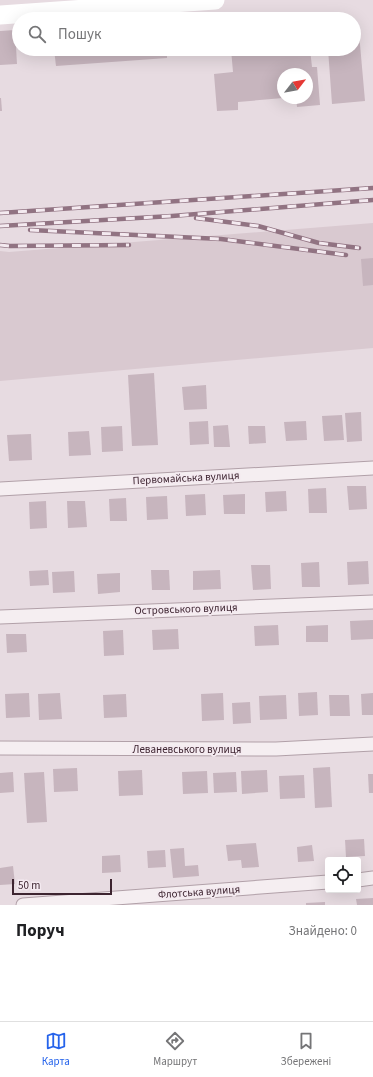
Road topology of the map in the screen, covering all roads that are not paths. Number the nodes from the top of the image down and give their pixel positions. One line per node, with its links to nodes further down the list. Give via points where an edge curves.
1 (213, 0): 2 (main road)
2 (28, 6): 3 (main road)
3 (0, 16)
4 (373, 468): 5 (street, Первомайська вулиця)
5 (0, 489)
6 (373, 602): 7 (street, Островського вулиця)
7 (0, 617)
8 (373, 744): 9 (street, Леваневського вулиця, via 276,749)
9 (0, 748)
10 (373, 878): 11 (street)
11 (361, 880)
12 (325, 882): 13 (street, Флотська вулиця)
13 (23, 905)

